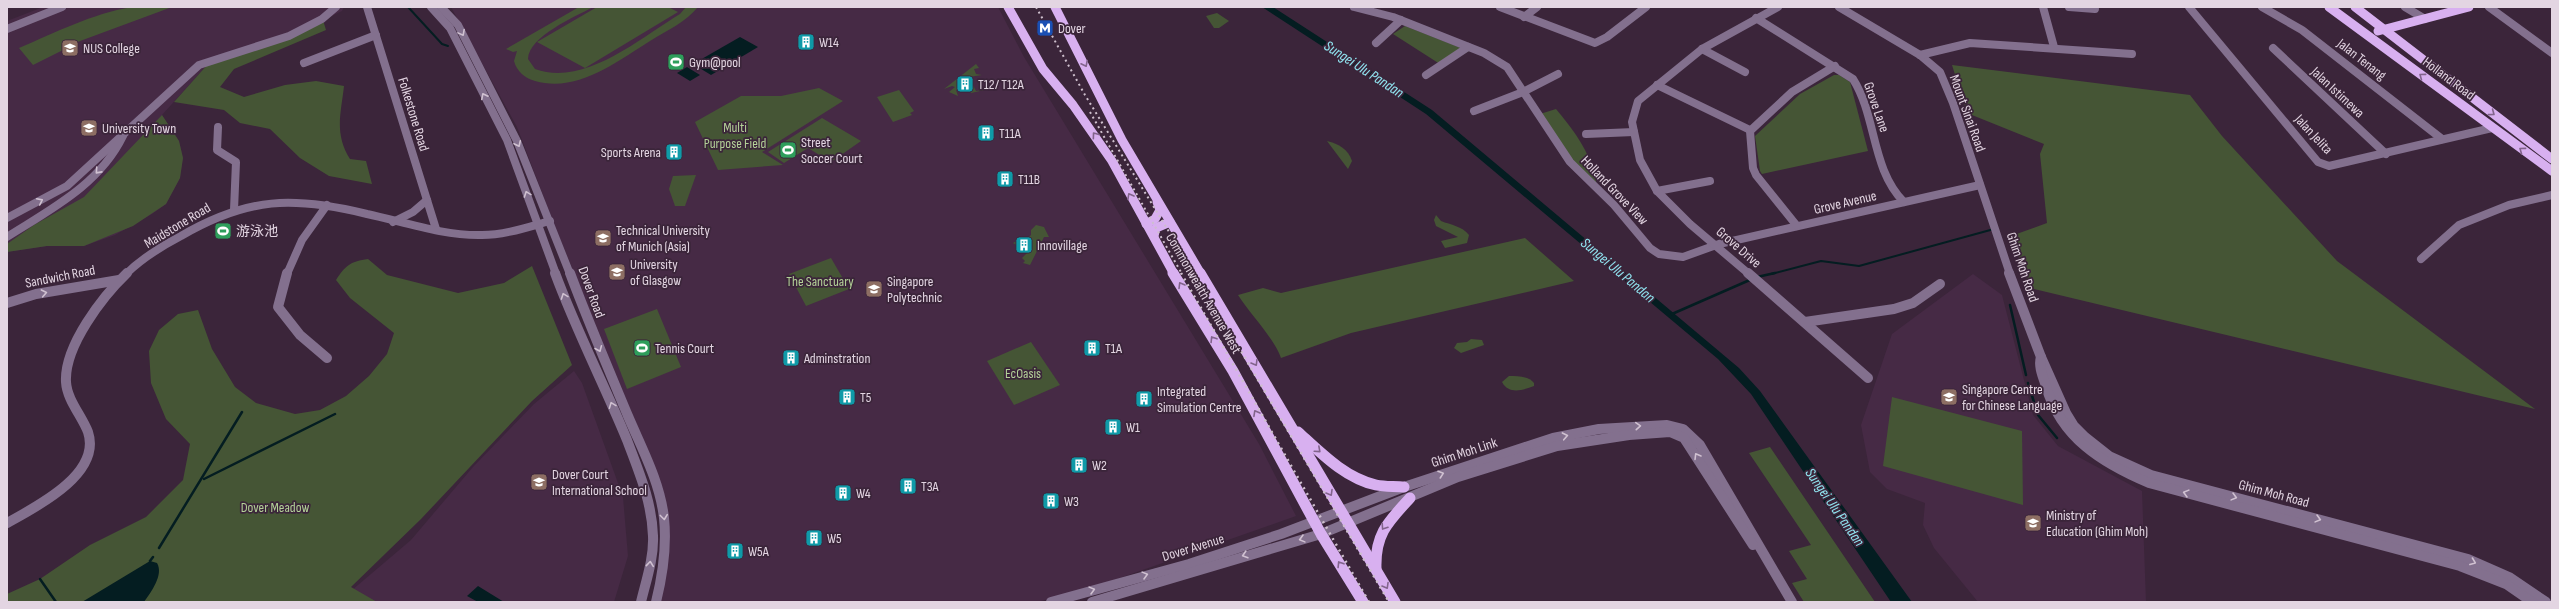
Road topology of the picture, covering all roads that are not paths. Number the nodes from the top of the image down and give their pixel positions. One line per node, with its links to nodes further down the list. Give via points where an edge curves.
1 (62, 7): 30 (street)
2 (336, 7): 56 (street, via 328,14 285,36 221,55 199,65)
3 (367, 7): 33 (street, Folkestone Road)
4 (431, 7): 44 (street, Dover Road, via 450,28)
5 (441, 7): 44 (street, Dover Road, one-way to 44, via 458,25)
6 (1008, 7): 75 (main road, Commonwealth Avenue West, one-way to 6, via 1112,161 1073,105 1043,69)
7 (1055, 7): 63 (main road, Commonwealth Avenue West, one-way to 63, via 1122,140)
8 (1354, 7): 28 (street, Holland Grove View)
9 (1500, 7): 25 (street)
10 (1537, 7): 25 (street)
11 (1646, 7): 25 (street, via 1607,37 1595,43)
12 (1778, 7): 26 (street, Grove Drive)
13 (1839, 7): 41 (street, Mount Sinai Road)
14 (2043, 7): 36 (street)
15 (2069, 7): 23 (street)
16 (2189, 7): 58 (street, Jalan Jelita, via 2318,162 2329,166)
17 (2262, 7): 57 (street, Jalan Tenang, via 2308,35)
18 (2329, 7): 32 (main road, Holland Road)
19 (2355, 7): 24 (main road, Holland Road)
20 (2405, 7): 27 (street)
21 (2469, 7): 27 (main road)
22 (2488, 7): 39 (street)
23 (2095, 9)
24 (2365, 14): 29 (main road, via 2388,22); 31 (main road, Holland Road)
25 (1524, 16)
26 (1756, 18): 38 (street, Grove Drive); 43 (street, Grove Lane)
27 (2425, 19): 29 (main road)
28 (1401, 20): 34 (street); 35 (street, Holland Grove View)
29 (2410, 24): 31 (main road)
30 (7, 29)
31 (2383, 30): 32 (main road); 59 (main road, Holland Road, one-way to 59)
32 (2367, 34): 52 (main road, Holland Road, one-way to 32)
33 (376, 35): 42 (street); 66 (street, Folkestone Road)
34 (1376, 43)
35 (1468, 47): 47 (street); 49 (street, Holland Grove View, via 1507,67)
36 (2054, 48): 40 (street); 41 (street, via 1970,43)
37 (2273, 48): 58 (street, Jalan Istimewa)
38 (1702, 49): 45 (street); 48 (street, Grove Drive)
39 (2552, 53)
40 (2132, 54)
41 (1920, 55): 62 (street, Mount Sinai Road, via 1940,72)
42 (304, 63)
43 (1835, 66): 53 (street, via 1792,92); 67 (street, Grove Lane, via 1854,78 1858,84 1885,176 1892,190)
44 (476, 72): 71 (street, Dover Road, one-way to 71, via 517,141); 74 (street, Dover Road, one-way to 44, via 507,140)
45 (1745, 72)
46 (1558, 74): 49 (street)
47 (1426, 75)
48 (1657, 85): 53 (street); 54 (street, Grove Drive, via 1635,105)
49 (1523, 92): 50 (street); 80 (street, Holland Grove View, via 1570,162 1614,205 1650,248 1669,257 1683,257)
50 (1474, 110)
51 (218, 127): 69 (street, via 217,150 232,159 237,166)
52 (2492, 128): 57 (street, Jalan Jelita); 60 (main road, Holland Road, one-way to 52)
53 (1750, 130): 76 (street, via 1753,168 1756,175)
54 (1634, 132): 55 (street); 64 (street, Grove Drive, via 1638,161)
55 (1586, 134)
56 (124, 136): 70 (street, one-way to 56, via 67,186); 79 (street, one-way to 79, via 119,148 87,183)
57 (2442, 139): 58 (street, Jalan Jelita)
58 (2386, 154)
59 (2552, 159)
60 (2552, 171)
61 (1710, 181): 64 (street)
62 (1980, 186): 67 (street, Grove Avenue); 99 (street, Ghim Moh Road, via 2041,357 2039,363 2053,408 2062,423 2092,453 2125,474 2149,483 2445,561)
63 (1151, 190): 73 (main road, Commonwealth Avenue West); 75 (main road, via 1160,210 1155,219)
64 (1657, 191): 80 (street, Grove Drive)
65 (2552, 195): 81 (street, via 2509,205 2459,225)
66 (427, 200): 72 (street, via 413,212); 77 (street, Folkestone Road)
67 (1904, 202): 76 (street, Grove Avenue)
68 (327, 205): 69 (street, Maidstone Road, via 283,202); 72 (street, Maidstone Road); 86 (street, via 302,238 286,273 278,307 310,346)
69 (234, 210): 82 (street, Maidstone Road, via 160,249)
70 (7, 218)
71 (550, 221): 74 (street, Maidstone Road); 90 (street, Dover Road, one-way to 90, via 591,329)
72 (393, 222): 77 (street, Maidstone Road)
73 (1170, 222): 78 (main road, via 1156,228); 88 (main road, Commonwealth Avenue West, one-way to 88)
74 (538, 224): 77 (street, Maidstone Road, via 487,235); 92 (street, Dover Road, one-way to 74, via 605,385 568,307)
75 (1146, 224): 78 (main road, Commonwealth Avenue West)
76 (1797, 226): 80 (street, Grove Avenue)
77 (436, 229)
78 (1154, 236): 95 (main road, Commonwealth Avenue West, one-way to 78, via 1233,371)
79 (7, 237)
80 (1715, 245): 85 (street, Grove Drive)
81 (2421, 259)
82 (119, 280): 84 (street, Sandwich Road, one-way to 82, via 36,294); 96 (street, Maidstone Road, via 89,321 71,355 66,387 89,436 89,451 80,470 52,497)
83 (1940, 284): 85 (street, via 1913,304)
84 (7, 303)
85 (1805, 322): 87 (street, Grove Drive)
86 (327, 358)
87 (1868, 378)
88 (1289, 424): 91 (main road, one-way to 91, via 1346,472 1374,485); 94 (main road, Commonwealth Avenue West, one-way to 94)
89 (1601, 434): 91 (street, Ghim Moh Link, one-way to 89, via 1553,438); 93 (street, Ghim Moh Link, via 1510,459 1458,477); 108 (street, Ghim Moh Link, via 1670,432 1684,438 1768,570 1773,573)
90 (658, 486): 92 (street); 103 (street, Dover Road, one-way to 103, via 664,518 665,549)
91 (1404, 487): 94 (street, Ghim Moh Link)
92 (646, 489): 102 (street, Dover Road, one-way to 92, via 649,570 653,537)
93 (1410, 498): 94 (street, Ghim Moh Link); 98 (main road, one-way to 98, via 1389,520 1378,537)
94 (1344, 517): 95 (street, Dover Avenue); 97 (street, Dover Avenue); 98 (main road, Commonwealth Avenue West)
95 (1316, 522): 97 (main road, Commonwealth Avenue West); 100 (street, Dover Avenue, one-way to 95, via 1189,564)
96 (7, 523)
97 (1321, 534): 101 (street, Dover Avenue, one-way to 101); 106 (main road, Commonwealth Avenue West, one-way to 97)
98 (1376, 570): 107 (main road, Commonwealth Avenue West, one-way to 107)
99 (2508, 581): 109 (street, Ghim Moh Road); 110 (street, Ghim Moh Road)
100 (1108, 586): 101 (street); 104 (street, Dover Avenue, one-way to 100)
101 (1113, 599): 105 (street, Dover Avenue)
102 (641, 602)
103 (656, 602)
104 (1051, 602)
105 (1092, 602)
106 (1363, 602)
107 (1396, 602)
108 (1792, 602)
109 (2532, 602)
110 (2546, 602)

